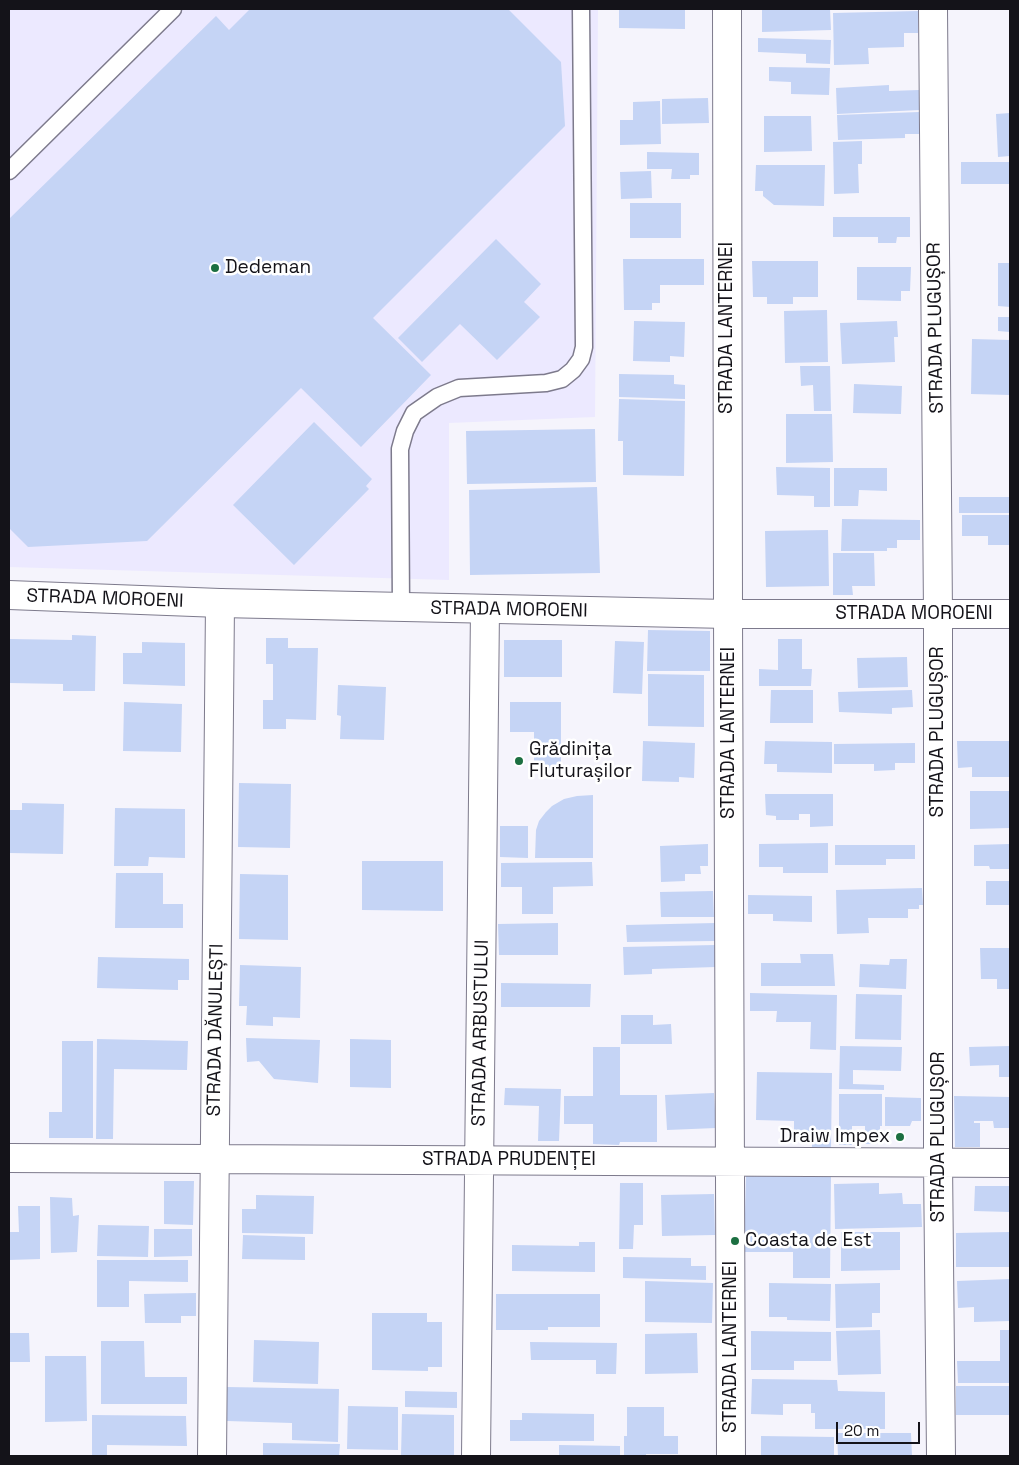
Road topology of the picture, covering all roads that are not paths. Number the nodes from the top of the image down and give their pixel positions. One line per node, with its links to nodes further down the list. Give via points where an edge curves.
1 (173, 9): 5 (lane)
2 (581, 9): 8 (lane, via 584,347 581,359 562,378 546,383 458,388 437,397 414,413 400,449)
3 (726, 9): 10 (street, STRADA LANTERNEI)
4 (933, 9): 11 (street, STRADA PLUGUȘOR)
5 (9, 171)
6 (9, 595): 7 (street, STRADA MOROENI)
7 (220, 603): 8 (street, STRADA MOROENI); 14 (street, STRADA DĂNULEȘTI)
8 (401, 608): 9 (street, STRADA MOROENI)
9 (485, 609): 10 (street, STRADA MOROENI); 15 (street, STRADA ARBUSTULUI)
10 (728, 614): 11 (street, STRADA MOROENI); 16 (street, STRADA LANTERNEI)
11 (938, 614): 12 (street, STRADA MOROENI); 17 (street, STRADA PLUGUȘOR)
12 (1010, 614)
13 (9, 1158): 14 (street, STRADA PRUDENȚEI)
14 (215, 1159): 15 (street, STRADA PRUDENȚEI); 19 (street, STRADA DĂNULEȘTI)
15 (479, 1160): 16 (street, STRADA PRUDENȚEI); 20 (street, STRADA ARBUSTULUI)
16 (731, 1161): 17 (street, STRADA PRUDENȚEI); 21 (street, STRADA LANTERNEI)
17 (938, 1162): 18 (street, STRADA PRUDENȚEI); 22 (street, STRADA PLUGUȘOR)
18 (1010, 1163)
19 (212, 1456)
20 (476, 1456)
21 (730, 1456)
22 (941, 1456)

